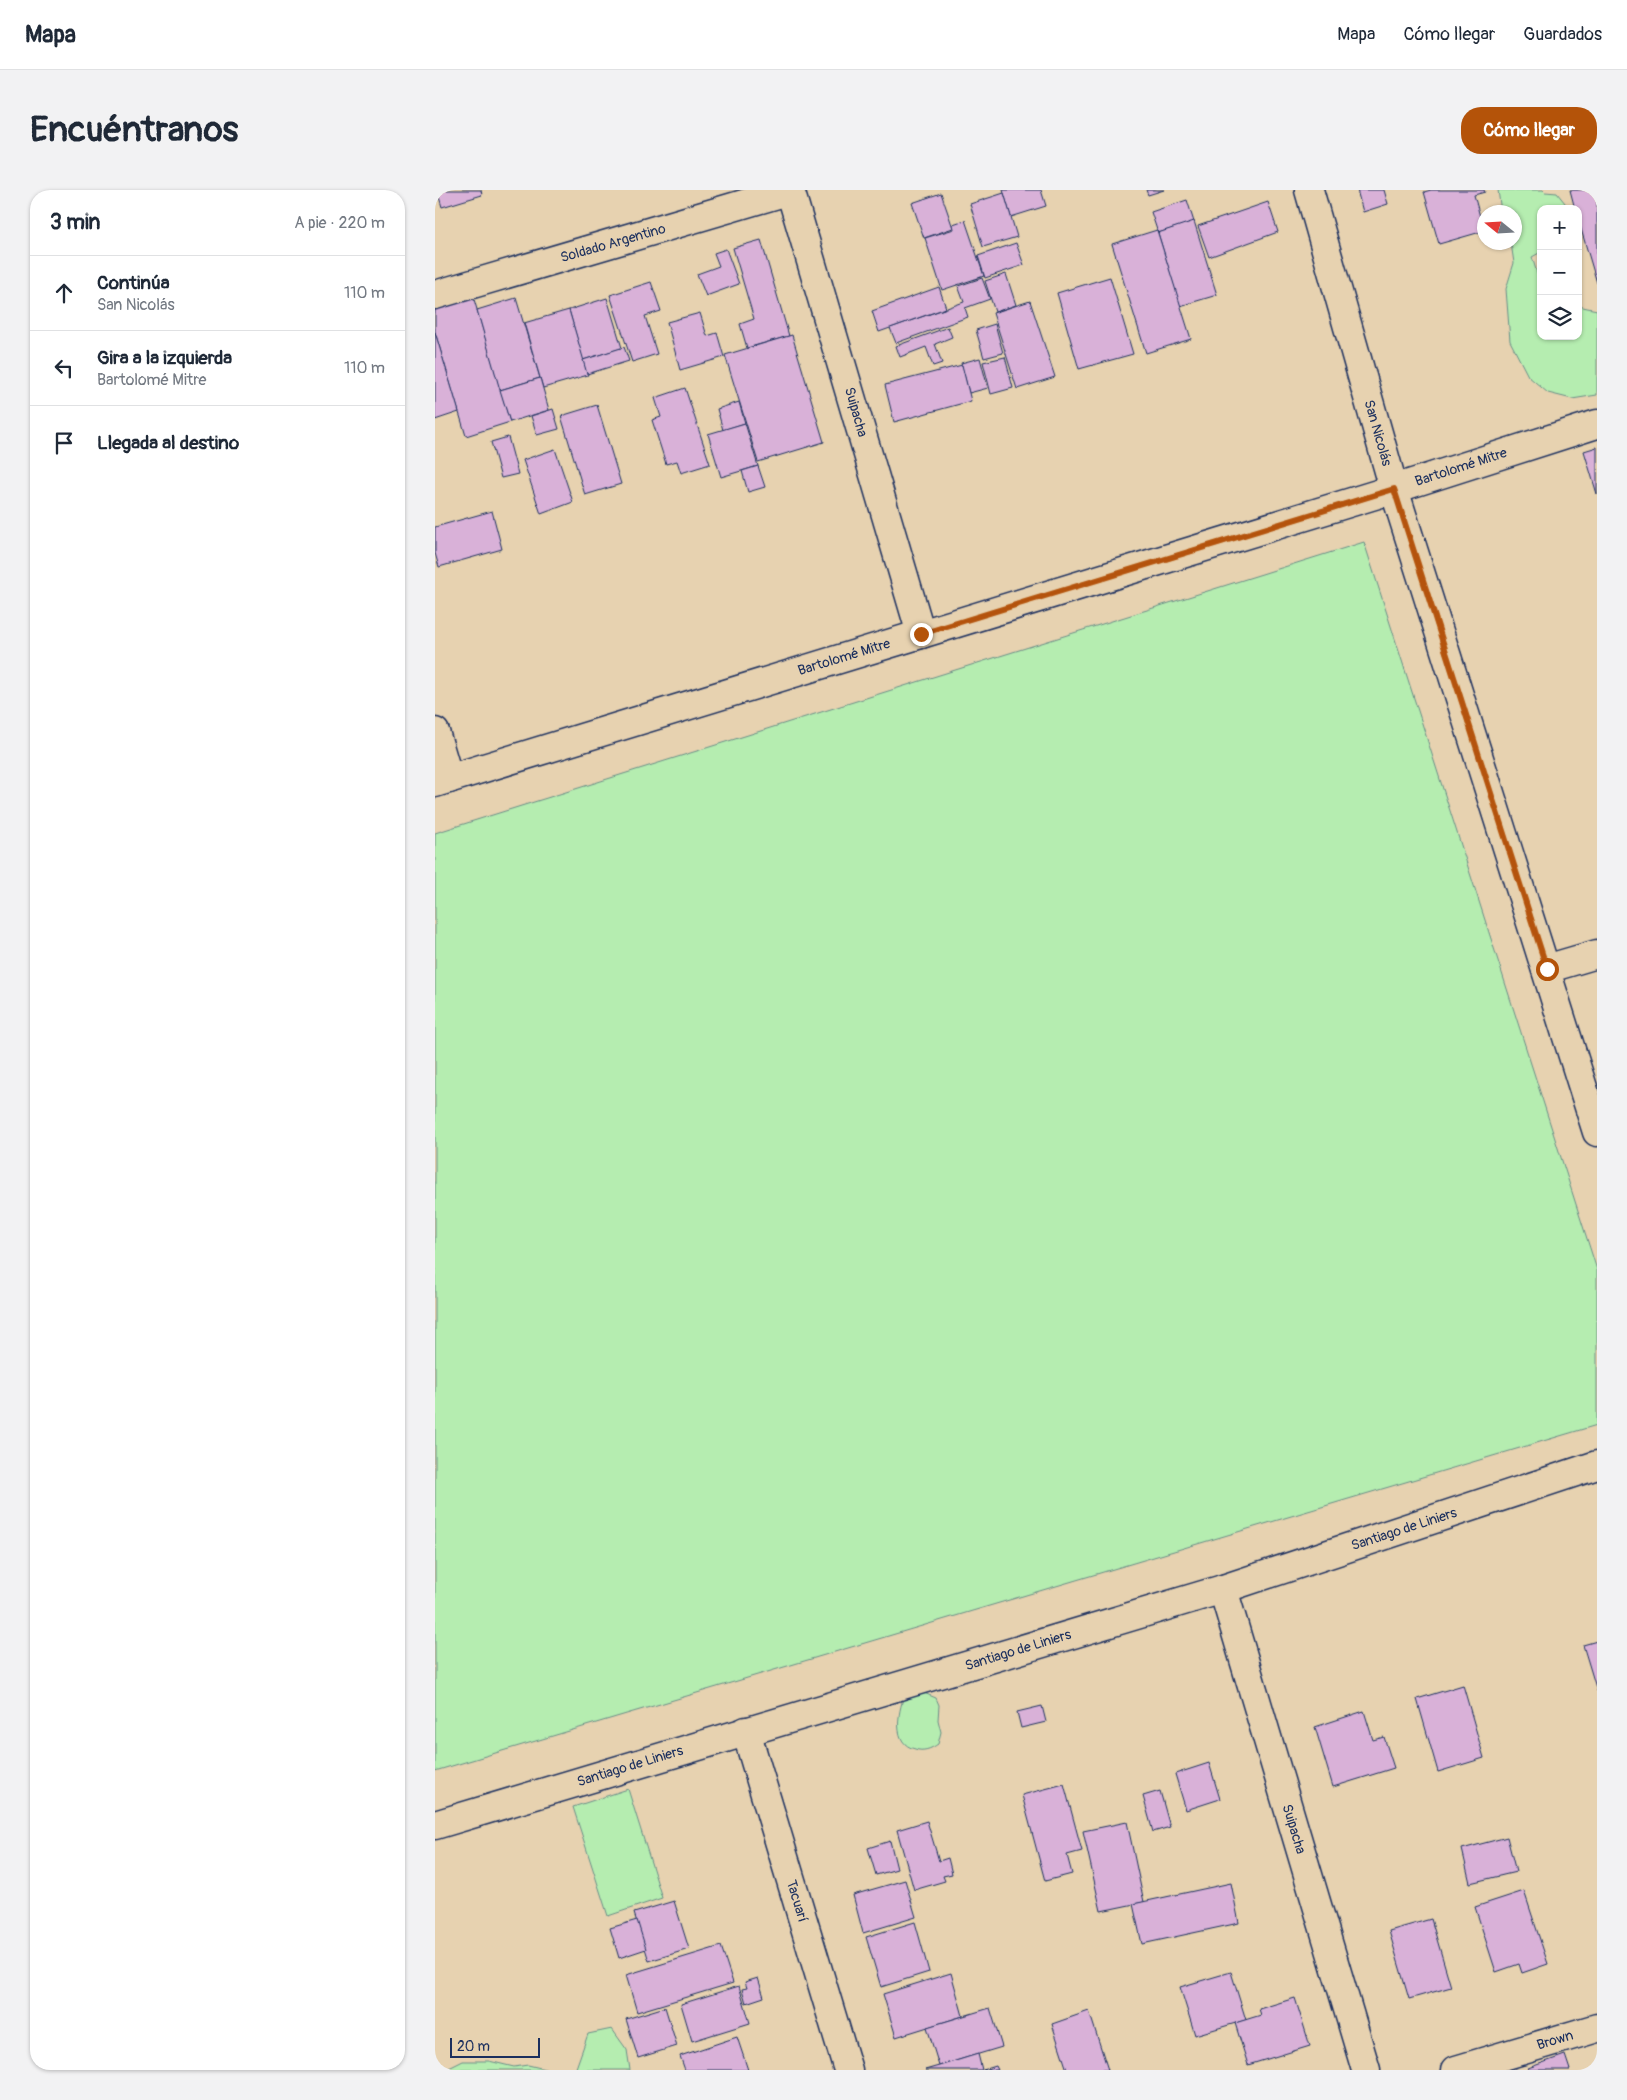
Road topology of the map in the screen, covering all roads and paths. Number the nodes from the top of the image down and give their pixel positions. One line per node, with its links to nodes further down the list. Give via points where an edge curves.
1 (791, 190): 3 (street, Soldado Argentino); 6 (street, Suipacha)
2 (1309, 190): 5 (street, San Nicolás)
3 (435, 295)
4 (1597, 424): 5 (street, Bartolomé Mitre)
5 (1394, 489): 6 (street, Bartolomé Mitre); 10 (street, San Nicolás)
6 (921, 634): 8 (street, Bartolomé Mitre)
7 (435, 732): 8 (street)
8 (442, 781)
9 (1597, 954): 10 (street)
10 (1547, 969): 11 (street, San Nicolás)
11 (1597, 1132)
12 (1597, 1465): 13 (street, Santiago de Liniers)
13 (1223, 1589): 14 (street, Santiago de Liniers); 18 (street, Suipacha)
14 (746, 1731): 15 (street, Santiago de Liniers); 17 (street, Tacuarí)
15 (435, 1825)
16 (1597, 2028): 19 (street, Brown)
17 (848, 2070)
18 (1366, 2070)
19 (1456, 2070)

